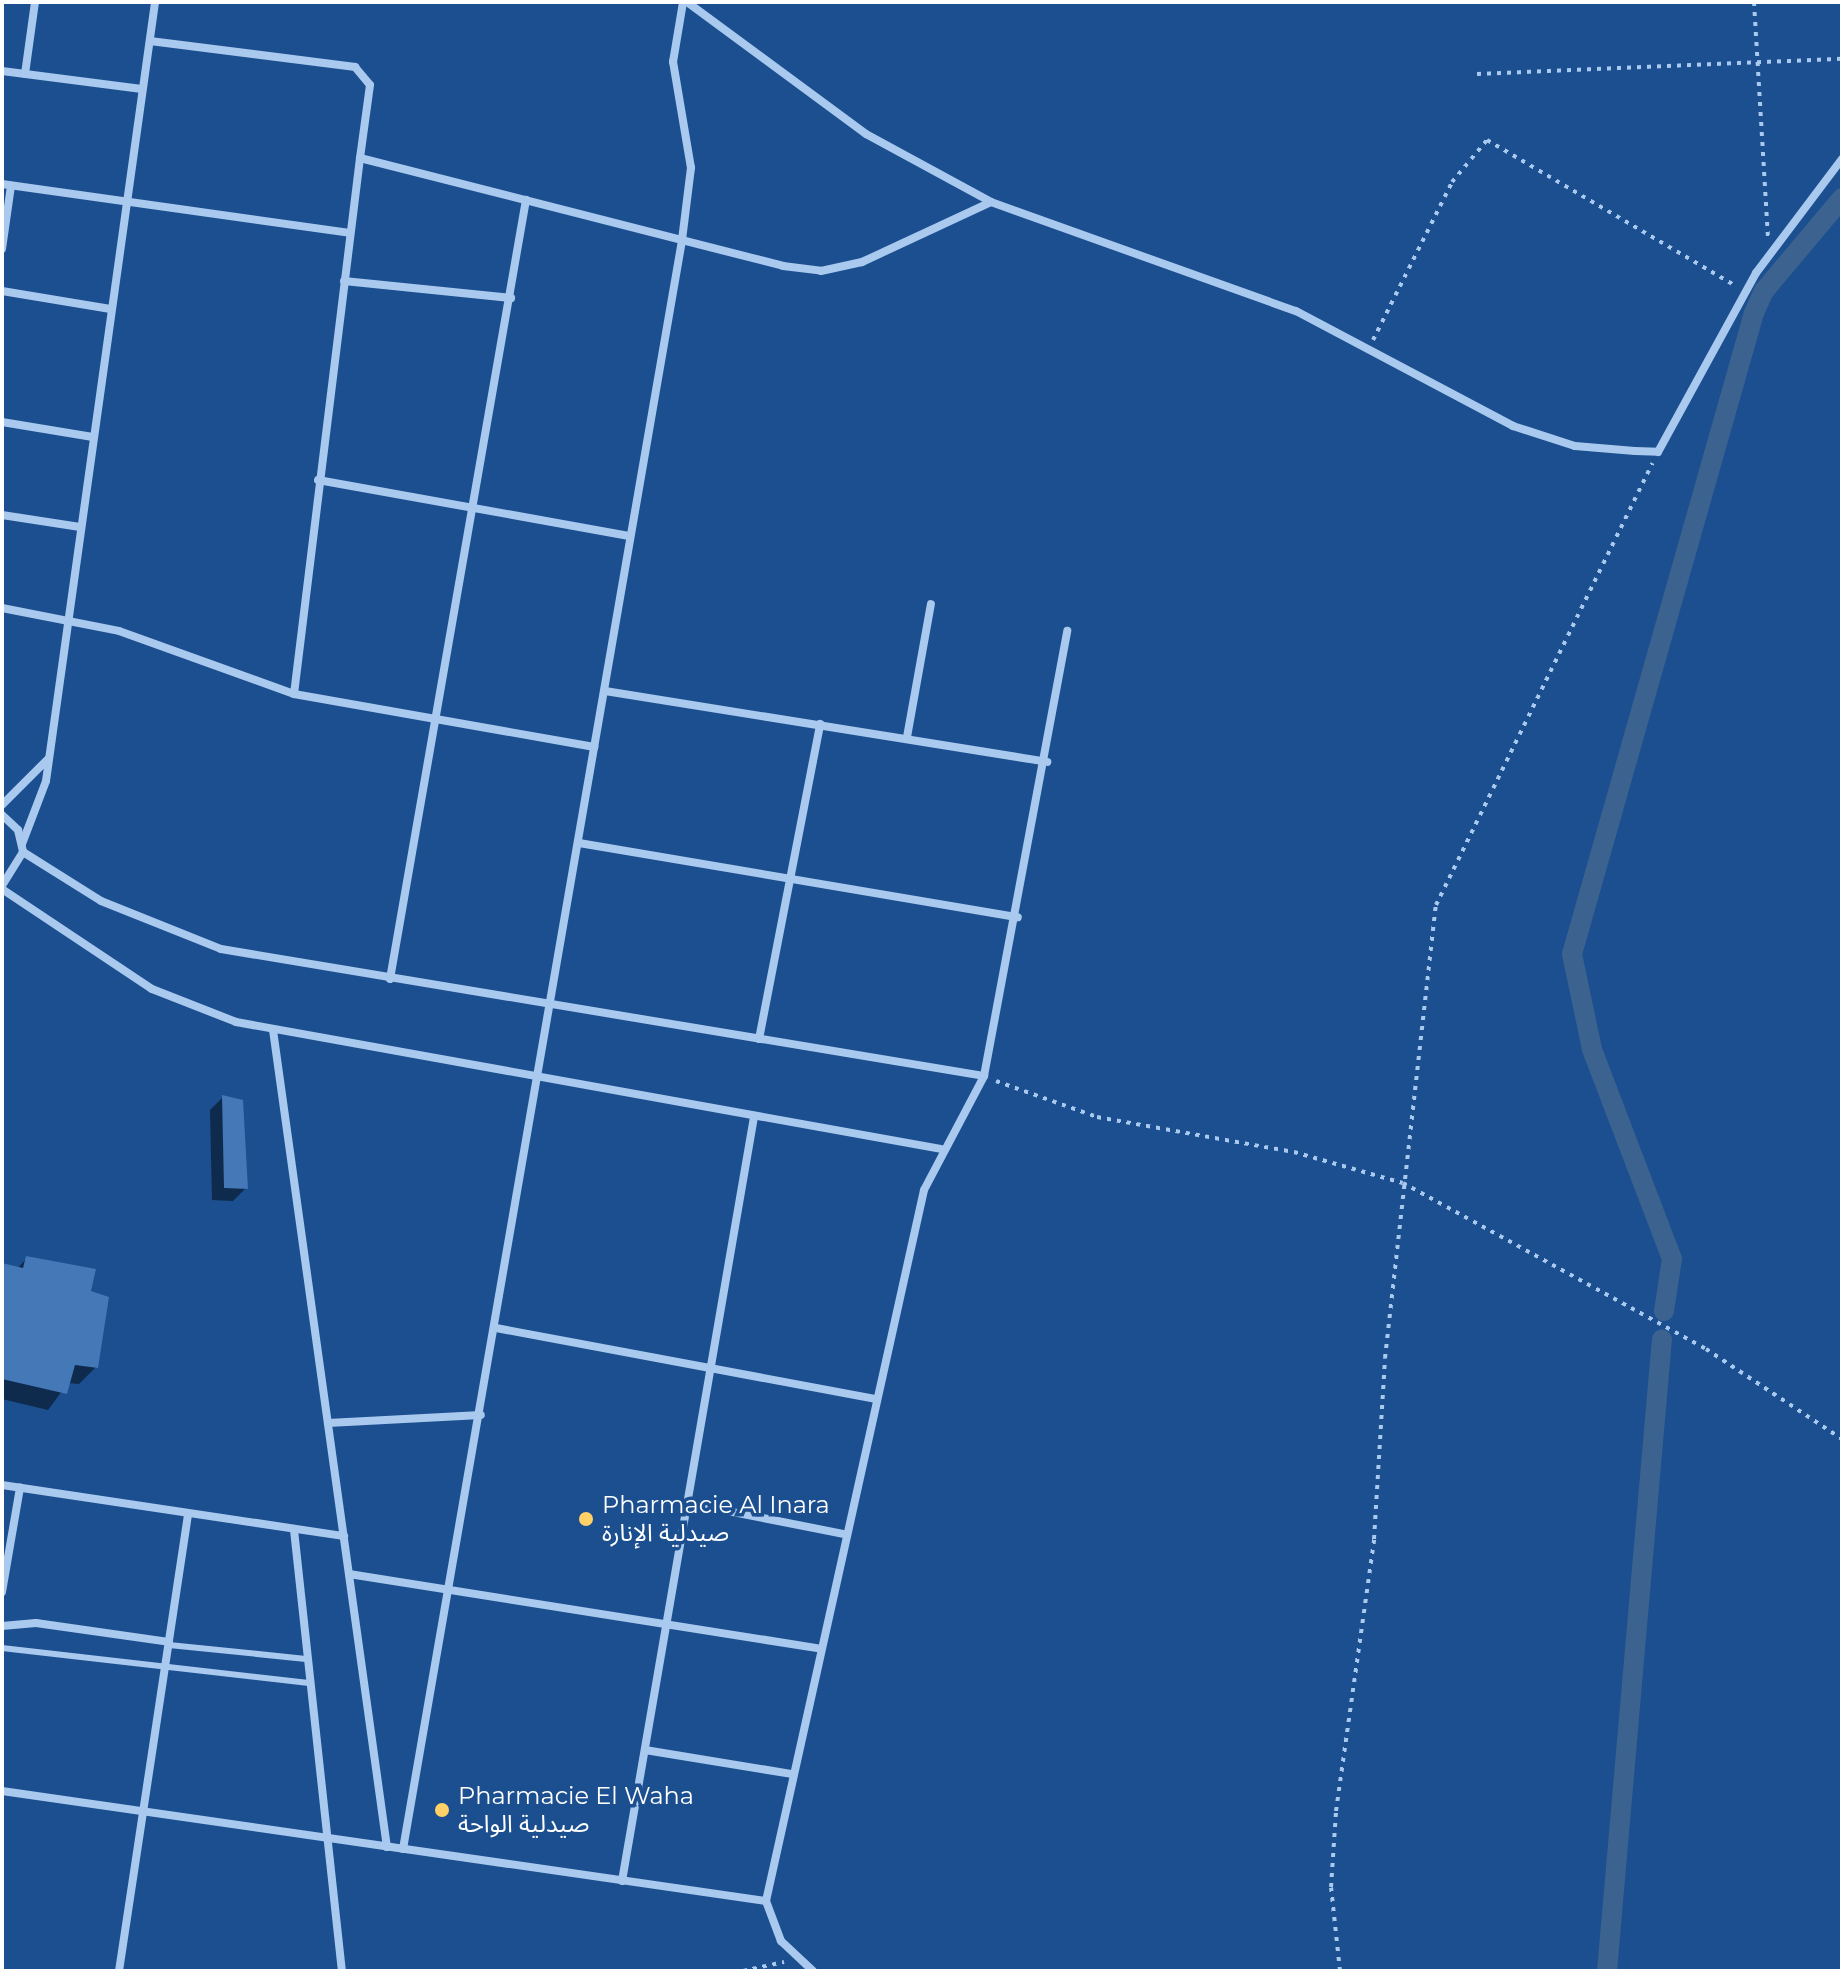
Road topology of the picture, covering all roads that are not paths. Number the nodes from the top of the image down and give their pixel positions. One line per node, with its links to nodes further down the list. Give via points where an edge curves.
1 (35, 2): 6 (street)
2 (155, 2): 4 (street)
3 (685, 2): 13 (street, via 866,134); 15 (street, via 673,52 691,168)
4 (150, 41): 7 (street); 8 (street, via 355,67 370,85)
5 (2, 71): 6 (street)
6 (25, 74): 7 (street)
7 (142, 89): 12 (street)
8 (360, 158): 11 (street); 14 (street)
9 (1842, 159): 13 (street, via 1771,251 1658,452 1550,439 1296,311)
10 (7, 185): 12 (street); 16 (street)
11 (526, 200): 15 (street); 19 (street)
12 (127, 202): 14 (street); 20 (street)
13 (991, 202): 15 (street, via 903,246 821,271)
14 (350, 233): 17 (street)
15 (682, 240): 27 (street)
16 (2, 249)
17 (344, 281): 19 (street); 23 (street)
18 (2, 291): 20 (street)
19 (511, 298): 24 (street)
20 (111, 309): 22 (street)
21 (2, 422): 22 (street)
22 (93, 437): 26 (street)
23 (318, 480): 24 (street); 33 (street)
24 (476, 508): 27 (street); 34 (street)
25 (2, 515): 26 (street)
26 (80, 527): 30 (street)
27 (629, 536): 32 (street)
28 (931, 604): 36 (street)
29 (2, 608): 30 (street)
30 (68, 618): 33 (street); 38 (street)
31 (1067, 631): 39 (street)
32 (605, 691): 35 (street); 37 (street)
33 (294, 694): 34 (street)
34 (439, 721): 37 (street); 47 (street)
35 (820, 724): 36 (street); 44 (street)
36 (907, 737): 39 (street)
37 (594, 747): 42 (street)
38 (48, 759): 40 (street); 43 (street)
39 (1047, 762): 46 (street)
40 (2, 805)
41 (2, 815): 43 (street)
42 (579, 843): 44 (street); 48 (street)
43 (23, 848): 45 (street); 47 (street, via 101,901 197,943)
44 (791, 883): 46 (street); 50 (street)
45 (2, 887): 49 (street, via 173,1000)
46 (1018, 917): 51 (street)
47 (390, 979): 48 (street)
48 (551, 1005): 50 (street); 52 (street)
49 (273, 1030): 52 (street); 59 (street)
50 (759, 1039): 51 (street)
51 (984, 1076): 54 (street)
52 (540, 1078): 53 (street); 55 (street)
53 (754, 1117): 54 (street); 56 (street)
54 (941, 1149): 57 (street, via 924,1190)
55 (496, 1328): 56 (street); 58 (street)
56 (711, 1368): 57 (street); 62 (street)
57 (876, 1399): 65 (street)
58 (481, 1415): 59 (street); 68 (street)
59 (328, 1423): 66 (street)
60 (2, 1485): 61 (street)
61 (20, 1488): 63 (street); 69 (street)
62 (687, 1503): 65 (street); 70 (street)
63 (188, 1514): 64 (street); 72 (street)
64 (294, 1530): 66 (street); 75 (street)
65 (843, 1534): 74 (street)
66 (344, 1536): 67 (street)
67 (349, 1574): 68 (street); 83 (street)
68 (450, 1589): 70 (street); 84 (street)
69 (2, 1592)
70 (666, 1624): 74 (street); 78 (street)
71 (2, 1626): 72 (street, via 36,1623)
72 (169, 1643): 75 (lane); 76 (street)
73 (2, 1648): 76 (lane)
74 (817, 1648): 79 (street)
75 (308, 1659): 77 (street)
76 (165, 1671): 77 (lane); 81 (street)
77 (311, 1683): 82 (street)
78 (645, 1750): 79 (street); 85 (street)
79 (791, 1774): 86 (street)
80 (2, 1791): 81 (street)
81 (143, 1812): 82 (street); 87 (street)
82 (327, 1838): 83 (street); 88 (street)
83 (387, 1847): 84 (street)
84 (403, 1849): 85 (street)
85 (622, 1881): 86 (street)
86 (766, 1901): 89 (street, via 794,1960)
87 (119, 1971)
88 (342, 1971)
89 (813, 1971)

